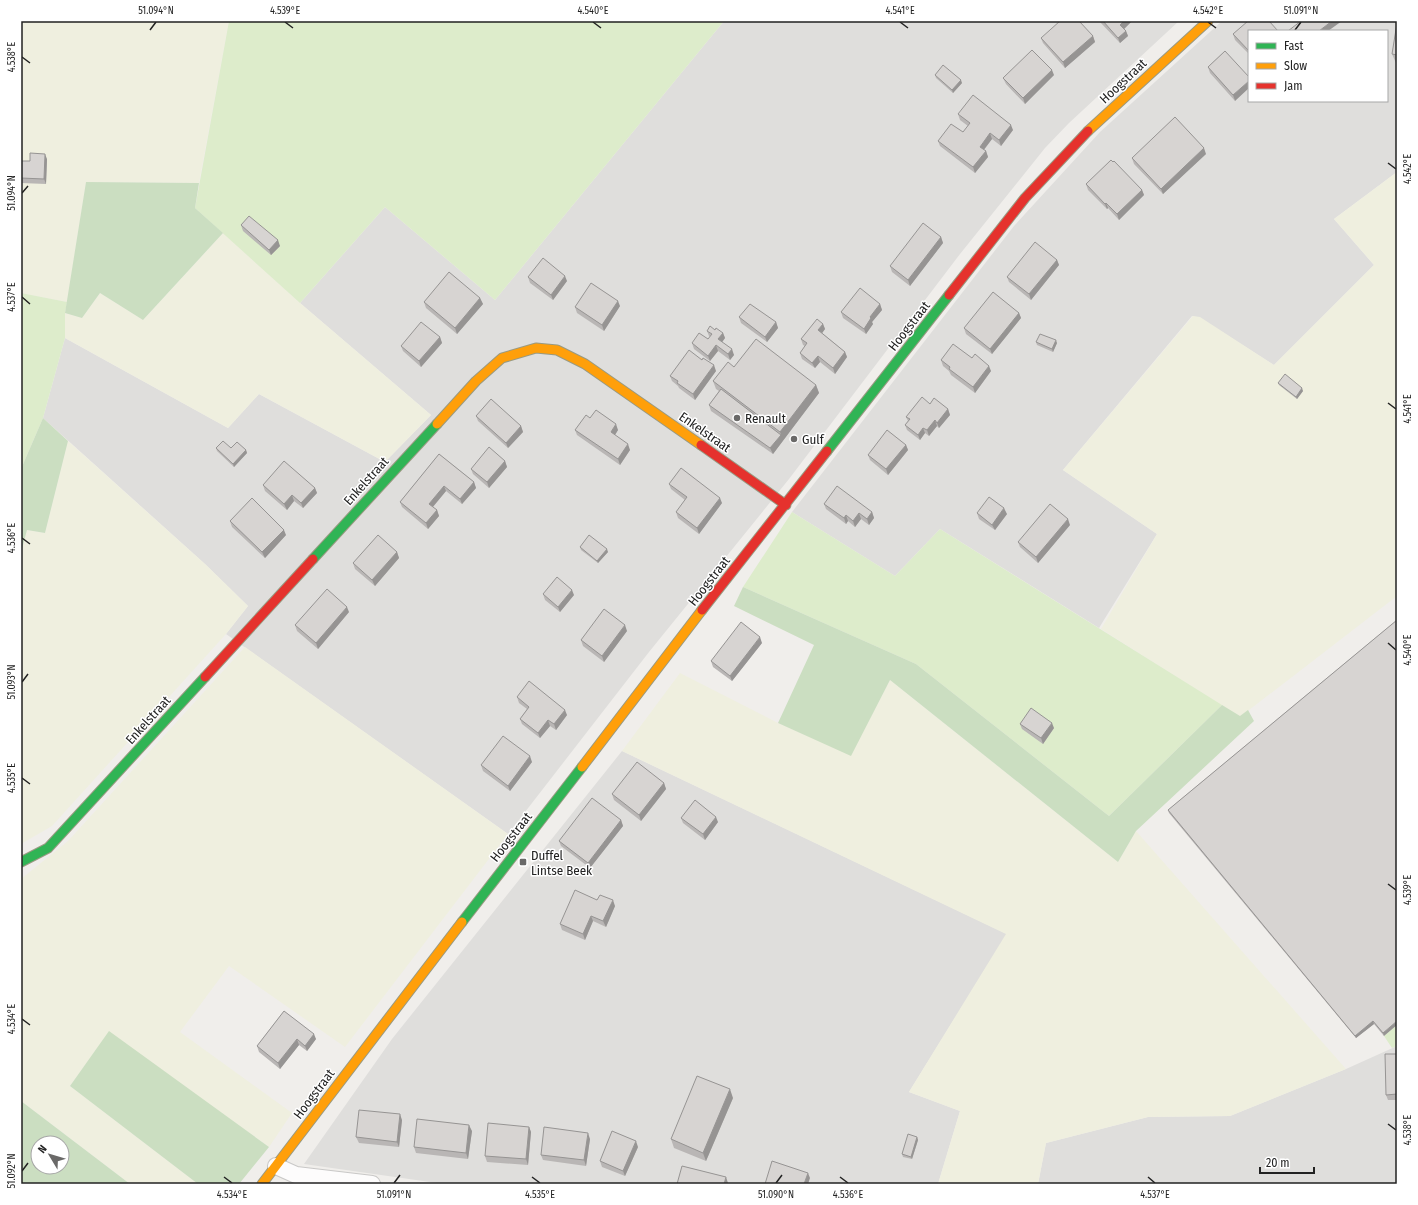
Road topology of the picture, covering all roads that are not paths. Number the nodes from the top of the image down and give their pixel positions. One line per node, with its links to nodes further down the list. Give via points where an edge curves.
1 (1208, 21): 2 (street, Hoogstraat, via 1081,138 1025,198)
2 (786, 505): 3 (street, Enkelstraat, via 585,364 557,350 536,348 502,358 476,381 48,848); 4 (street, Hoogstraat, via 534,828)
3 (21, 862)
4 (276, 1166): 5 (street, Hoogstraat); 6 (street, via 296,1175)
5 (262, 1184)
6 (372, 1184)

